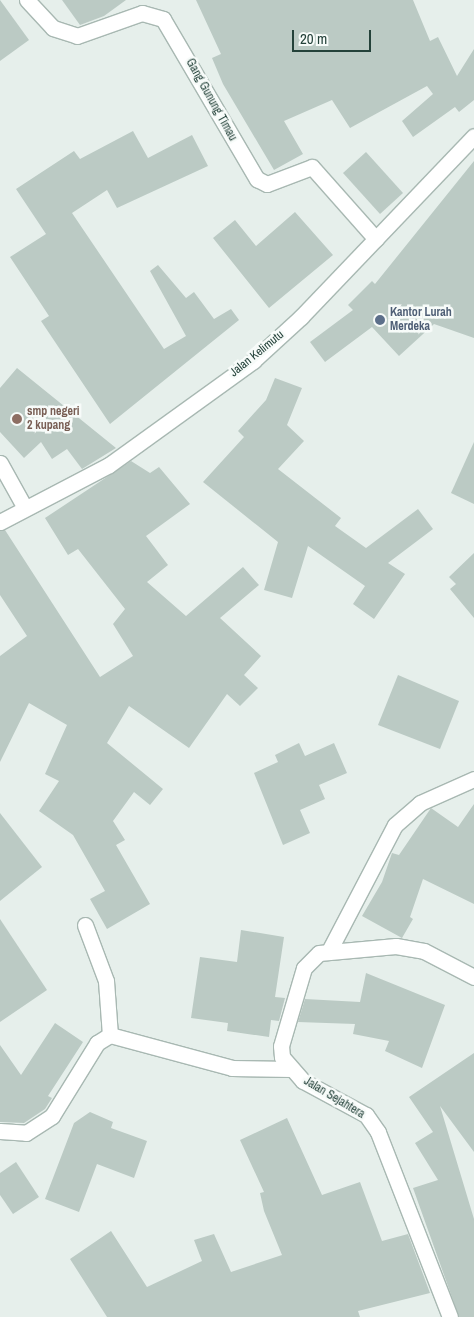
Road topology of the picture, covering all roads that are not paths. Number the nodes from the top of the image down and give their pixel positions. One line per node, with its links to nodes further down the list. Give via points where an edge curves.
1 (27, 0): 3 (street, Gang Gunung Timau, via 53,28 77,36 142,13 163,19 257,179 267,184 312,166)
2 (474, 136): 3 (street, Jalan Kelimutu)
3 (376, 239): 5 (street, Jalan Kelimutu, via 252,360 109,465)
4 (0, 463): 5 (street)
5 (25, 508): 6 (street, Jalan Kelimutu)
6 (0, 522)
7 (474, 779): 9 (street, via 420,803 396,825)
8 (85, 926): 11 (street, via 106,981)
9 (329, 952): 10 (street, Jalan Sejahtera, via 396,946 424,951); 12 (street, Jalan Sejahtera, via 308,961 299,983 281,1046 282,1057)
10 (474, 977)
11 (110, 1035): 12 (street, via 232,1068); 13 (street, via 97,1043 52,1116 26,1133)
12 (291, 1069): 14 (street, Jalan Sejahtera, via 303,1081 366,1115 378,1132)
13 (0, 1131)
14 (450, 1317)

